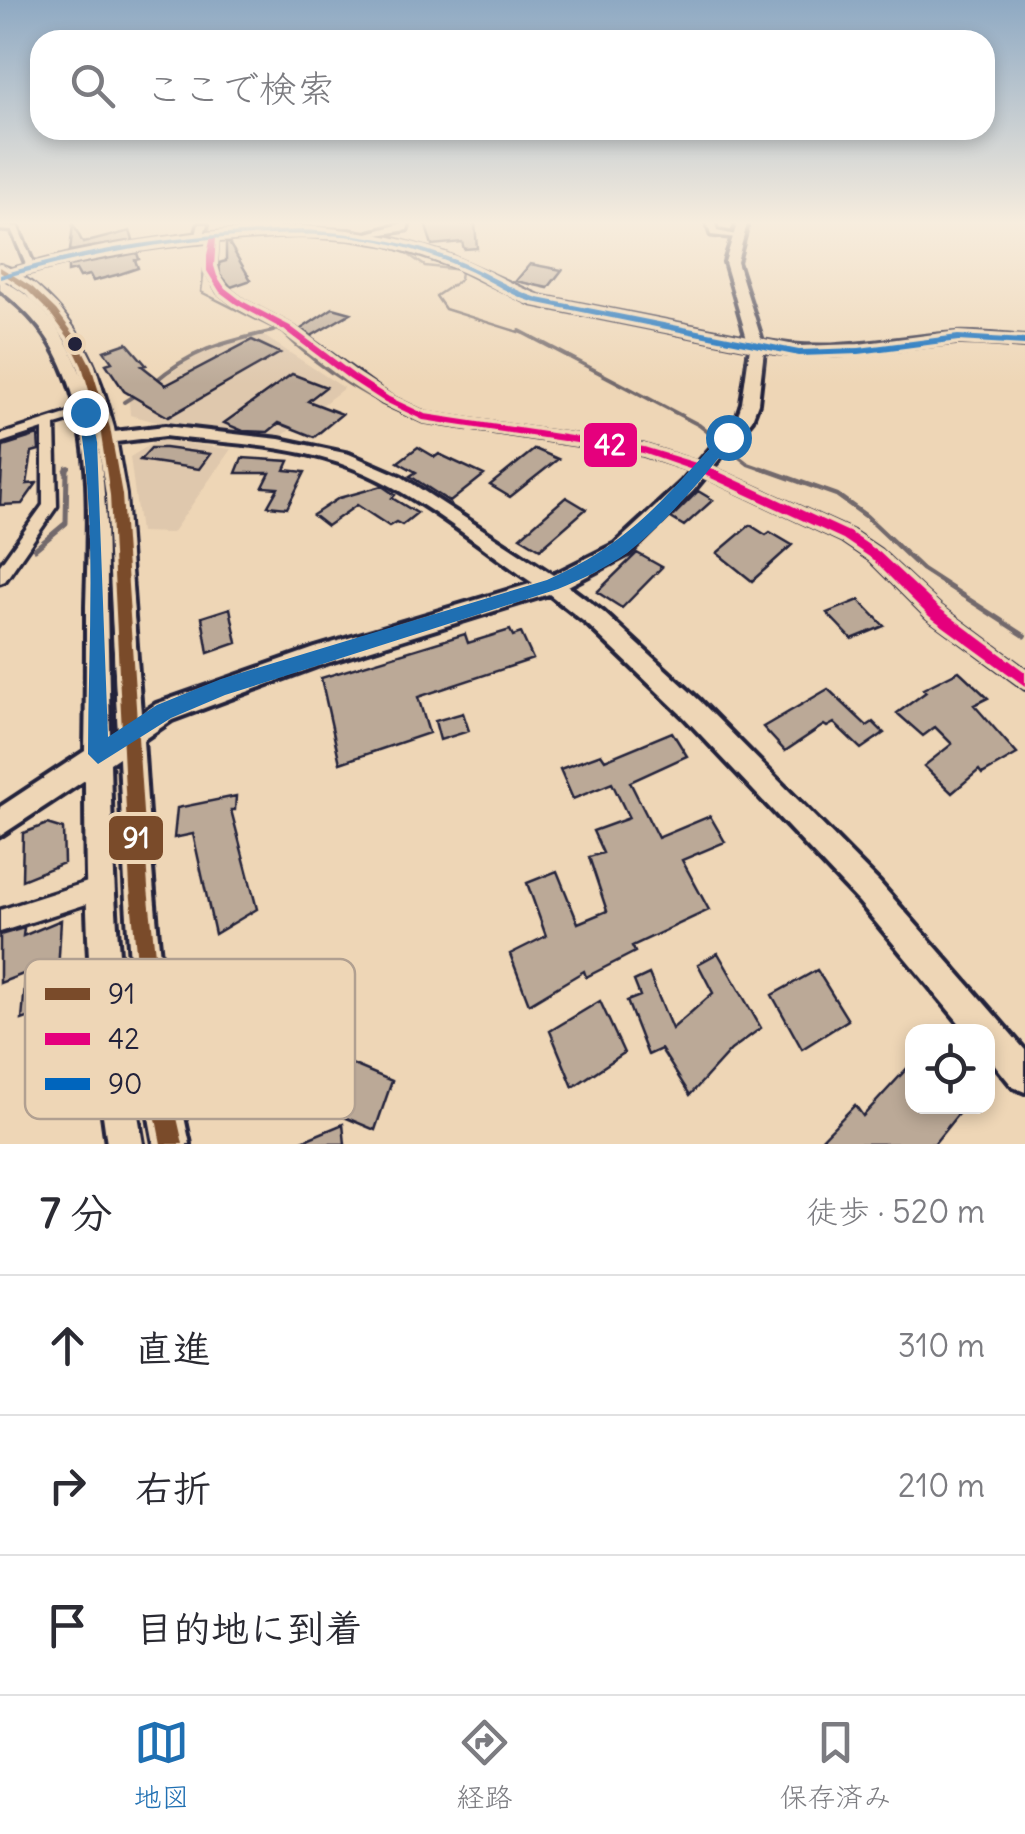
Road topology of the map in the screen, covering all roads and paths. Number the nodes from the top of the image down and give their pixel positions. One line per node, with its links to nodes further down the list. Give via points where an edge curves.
1 (3, 277): 8 (street, via 63,349)
2 (5, 277): 10 (street, via 40,296 75,338)
3 (214, 277): 12 (street, via 394,406 644,450)
4 (486, 277): 7 (street, via 522,296)
5 (737, 277): 7 (street)
6 (1025, 342): 7 (street, via 958,338 822,354)
7 (758, 348): 12 (street, via 744,419)
8 (85, 412): 9 (street); 17 (street, via 96,546)
9 (49, 423): 11 (street); 13 (street, via 50,506)
10 (108, 438): 14 (street, via 165,431 342,458 396,481); 16 (street)
11 (0, 439)
12 (699, 473): 14 (street, via 622,548); 15 (street, via 848,536)
13 (0, 576)
14 (552, 585): 16 (street, via 221,688 164,712); 23 (street, via 678,696 828,850)
15 (1025, 680)
16 (128, 737): 17 (street); 22 (street)
17 (98, 754): 18 (street); 19 (street)
18 (0, 823)
19 (100, 889): 20 (street); 21 (street)
20 (0, 921)
21 (104, 959)
22 (147, 959)
23 (1025, 1075)
24 (120, 1119): 26 (street)
25 (168, 1119): 27 (street)
26 (124, 1144)
27 (172, 1144)

